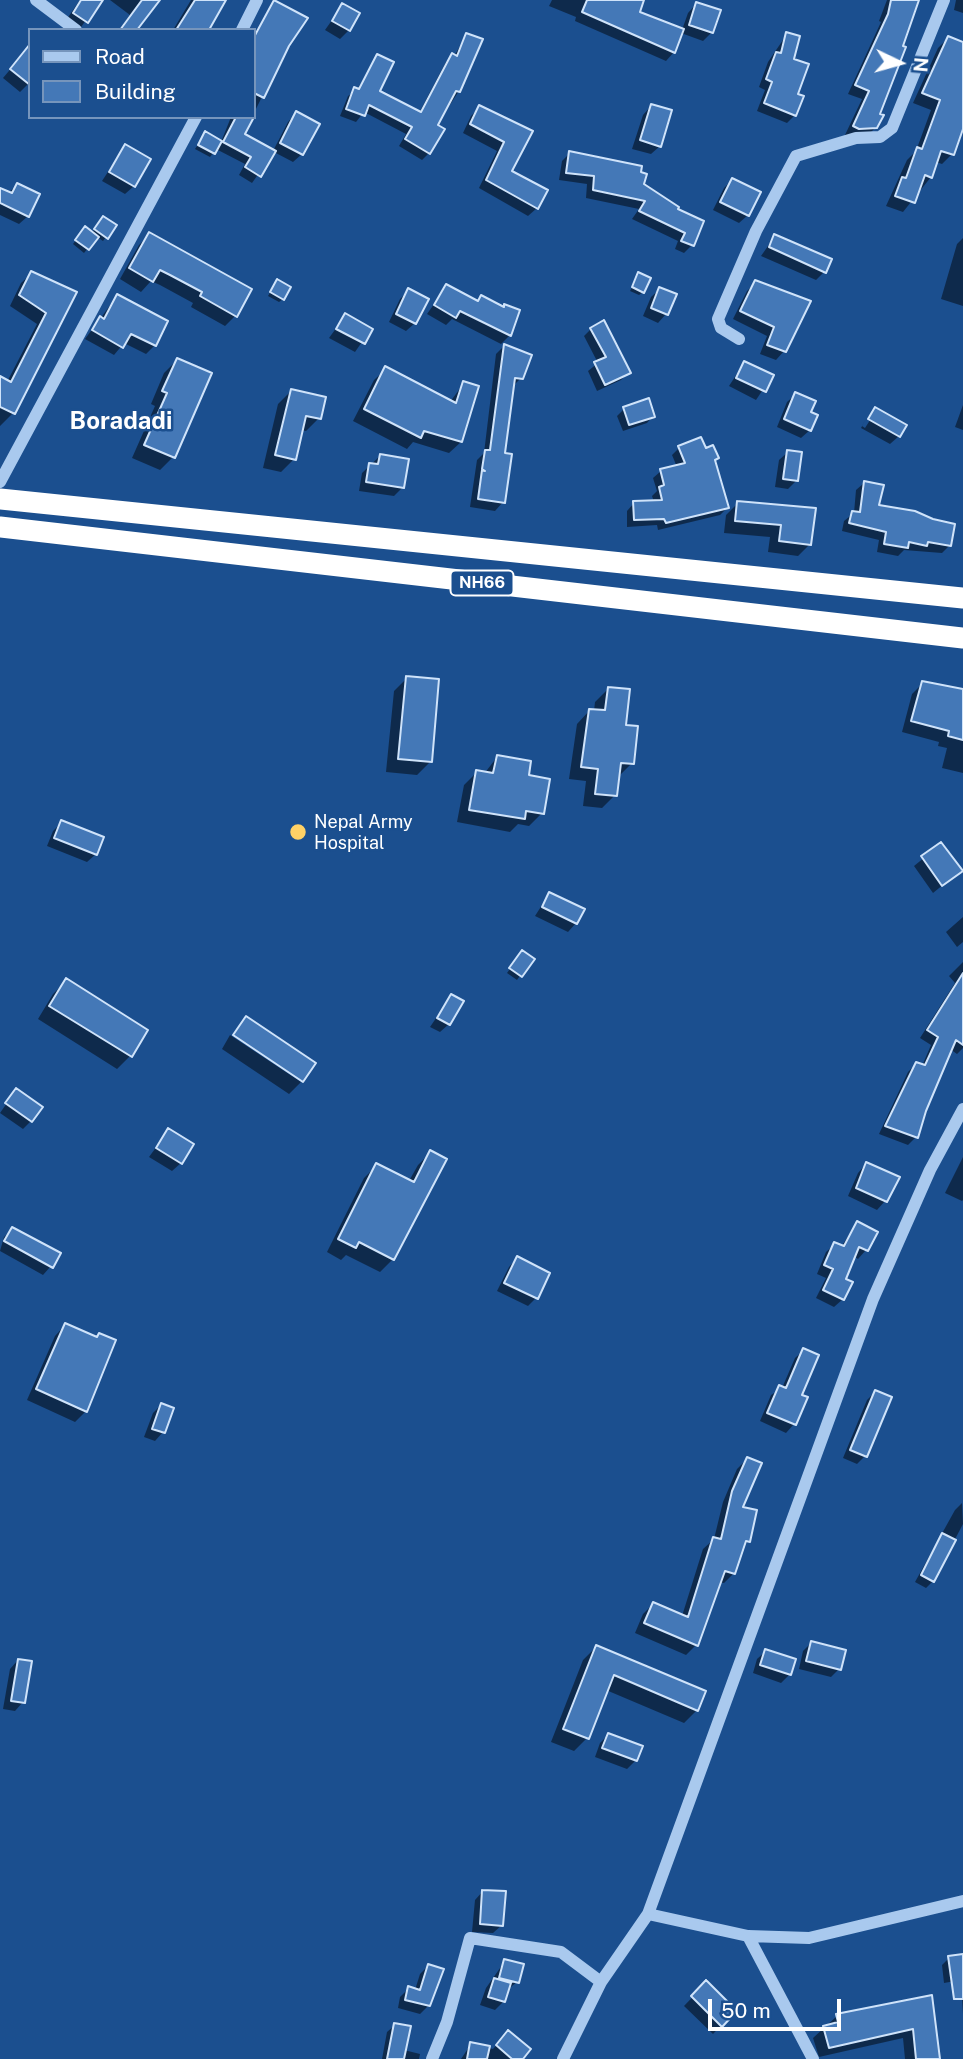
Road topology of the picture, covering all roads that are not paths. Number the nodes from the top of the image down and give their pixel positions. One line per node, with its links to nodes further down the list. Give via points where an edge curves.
1 (36, 0): 4 (street)
2 (257, 0): 5 (street)
3 (944, 0): 7 (street, via 892,128 880,137 856,138 796,156 756,231 718,319 722,328)
4 (73, 28)
5 (243, 28)
6 (194, 119): 8 (street)
7 (739, 339)
8 (0, 482)
9 (0, 499): 11 (highway, NH66)
10 (0, 527): 12 (highway, NH66)
11 (963, 598)
12 (963, 638)
13 (963, 1109): 15 (street, via 930,1170 873,1300)
14 (963, 1901): 16 (street, via 808,1938)
15 (648, 1914): 16 (street); 17 (street)
16 (748, 1936): 20 (street)
17 (601, 1983): 18 (street, via 561,1952 470,1937); 19 (street)
18 (432, 2059)
19 (563, 2059)
20 (813, 2059)

